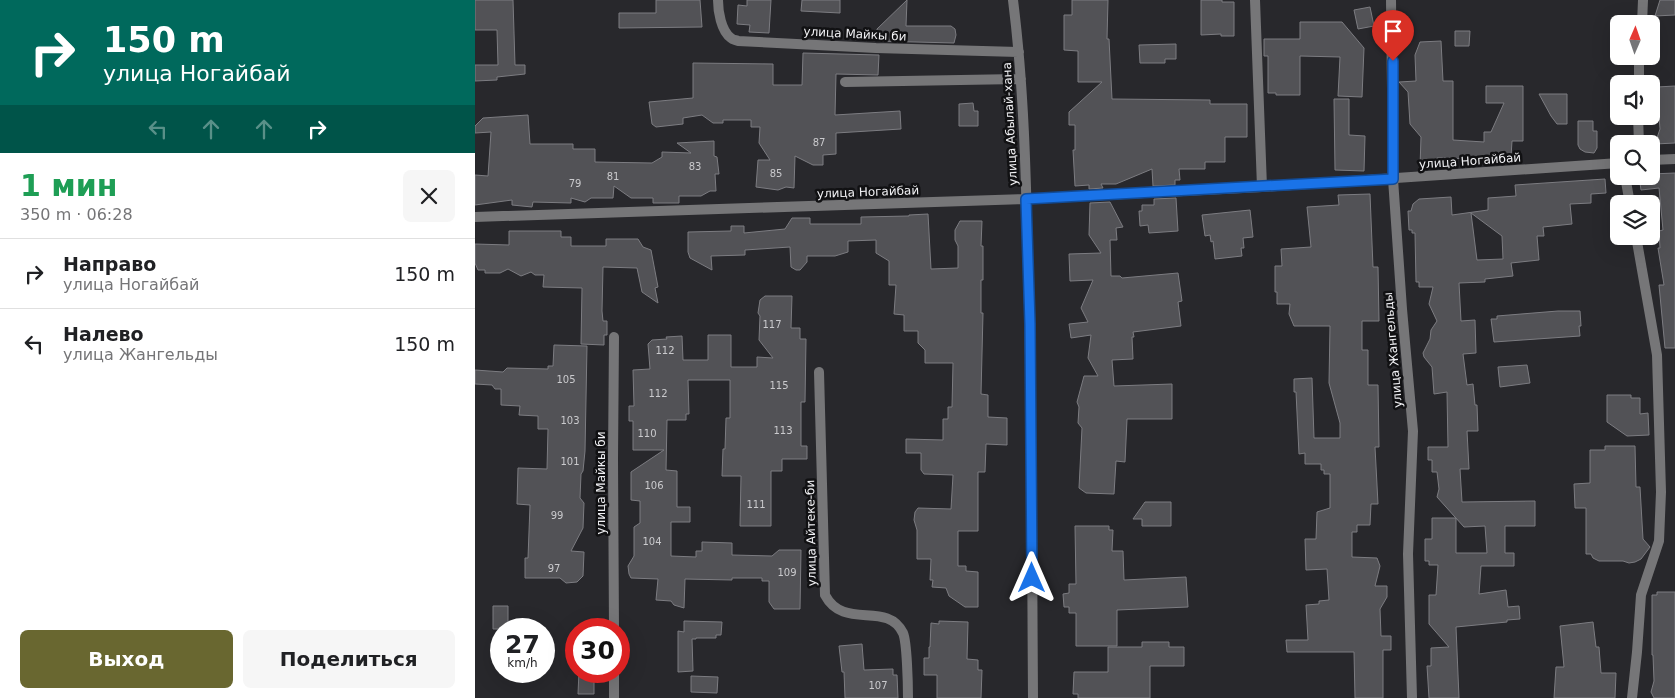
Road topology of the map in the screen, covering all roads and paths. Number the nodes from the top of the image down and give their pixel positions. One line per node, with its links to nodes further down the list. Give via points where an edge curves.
1 (717, 0): 7 (street, улица Майкы би, via 725,30 738,41)
2 (1013, 0): 7 (street, улица Абылай-хана)
3 (1255, 0): 14 (street)
4 (1391, 0): 13 (street, улица Жангельды)
5 (1643, 0): 6 (street)
6 (1642, 15)
7 (1019, 52): 8 (street, улица Абылай-хана)
8 (1021, 79): 9 (street); 15 (street, улица Абылай-хана)
9 (845, 82)
10 (1675, 159): 11 (street)
11 (1660, 160)
12 (1610, 164): 13 (street, улица Ногайбай)
13 (1393, 179): 14 (street, улица Ногайбай); 25 (street, улица Жангельды, via 1413,431 1408,554)
14 (1262, 187): 15 (street, улица Ногайбай)
15 (1026, 199): 16 (street, улица Ногайбай); 24 (street, улица Абылай-хана)
16 (475, 217)
17 (1638, 245): 26 (street, via 1657,355 1661,492 1659,541 1641,595)
18 (614, 337): 20 (street, улица Майкы би)
19 (819, 372): 23 (street, улица Айтеке-би, via 825,595 830,604 841,612 886,618 897,624 904,635)
20 (614, 618)
21 (614, 683): 22 (street)
22 (613, 698)
23 (909, 698)
24 (1033, 698)
25 (1412, 698)
26 (1632, 698)

